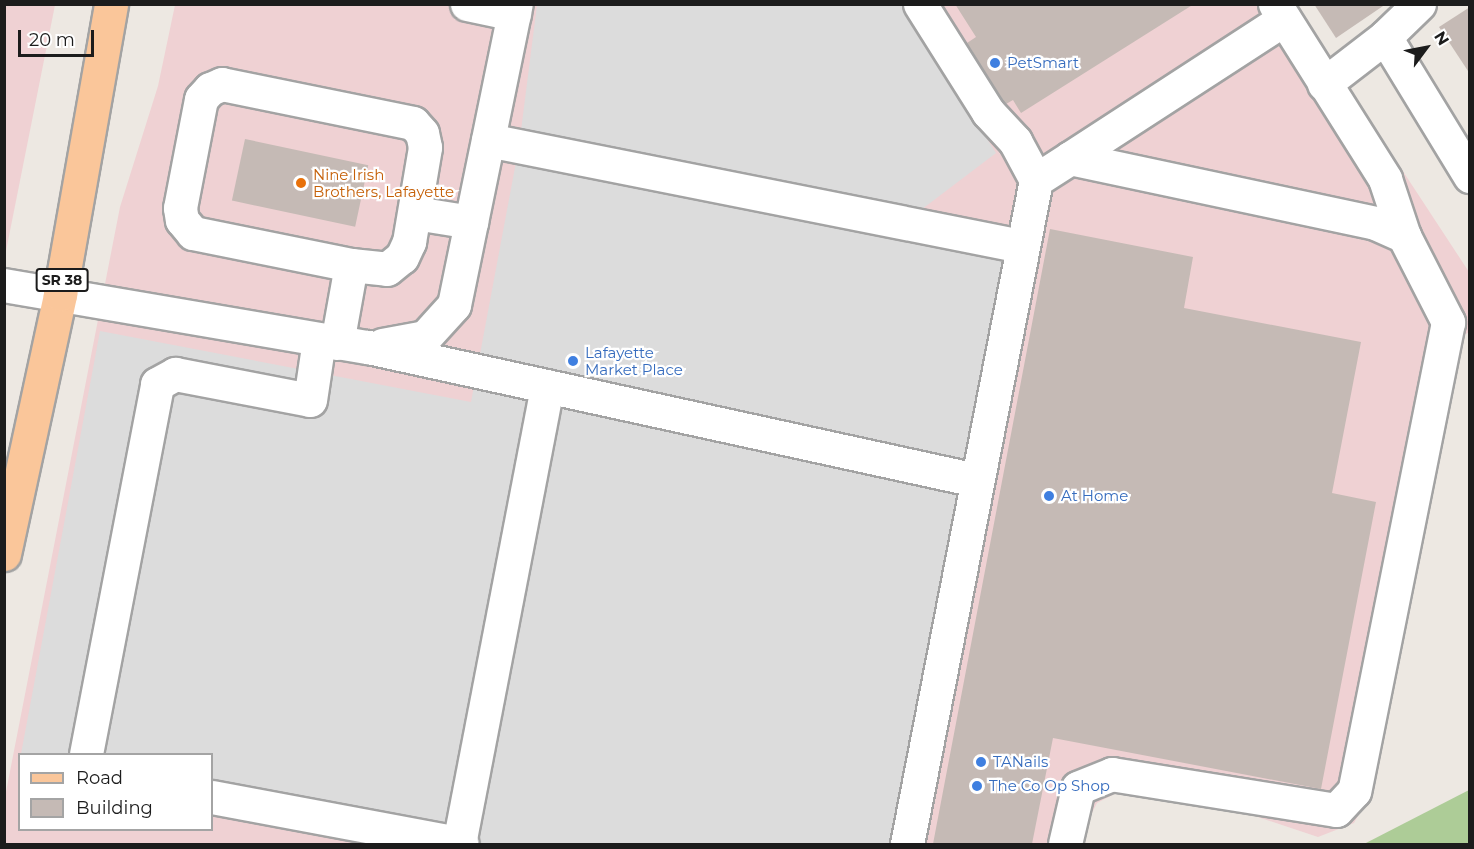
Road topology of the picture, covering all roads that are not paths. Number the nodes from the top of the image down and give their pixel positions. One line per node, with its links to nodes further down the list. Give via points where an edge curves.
1 (111, 4): 19 (main road, SR 38)
2 (467, 4): 5 (lane)
3 (920, 4): 12 (lane, via 988,112 1015,141)
4 (1419, 4): 7 (lane)
5 (515, 9): 9 (lane)
6 (1279, 12): 8 (lane); 10 (lane)
7 (1385, 37): 8 (lane); 11 (lane)
8 (1324, 84): 15 (lane, via 1385,179)
9 (488, 140): 14 (lane); 16 (lane)
10 (1070, 158): 12 (lane); 15 (lane, via 1375,223)
11 (1470, 176)
12 (1036, 180): 16 (lane)
13 (415, 213): 14 (lane); 17 (lane, via 402,257 387,269); 17 (lane, via 424,147 422,133 413,123 222,84 210,89 201,99 180,208 182,220 193,233)
14 (471, 222): 21 (lane, via 454,305 425,337)
15 (1404, 236): 20 (lane)
16 (1021, 246): 23 (lane)
17 (351, 265): 21 (lane)
18 (4, 285): 19 (lane)
19 (60, 294): 21 (lane); 24 (main road, SR 38)
20 (1459, 315): 29 (lane, via 1354,790 1336,810 1112,774 1078,788)
21 (342, 343): 22 (lane); 25 (lane, via 310,400 174,374 157,384)
22 (547, 386): 23 (lane); 27 (lane)
23 (976, 480): 28 (lane)
24 (4, 554)
25 (86, 753)
26 (213, 796): 27 (lane)
27 (460, 844)
28 (907, 844)
29 (1065, 844)

